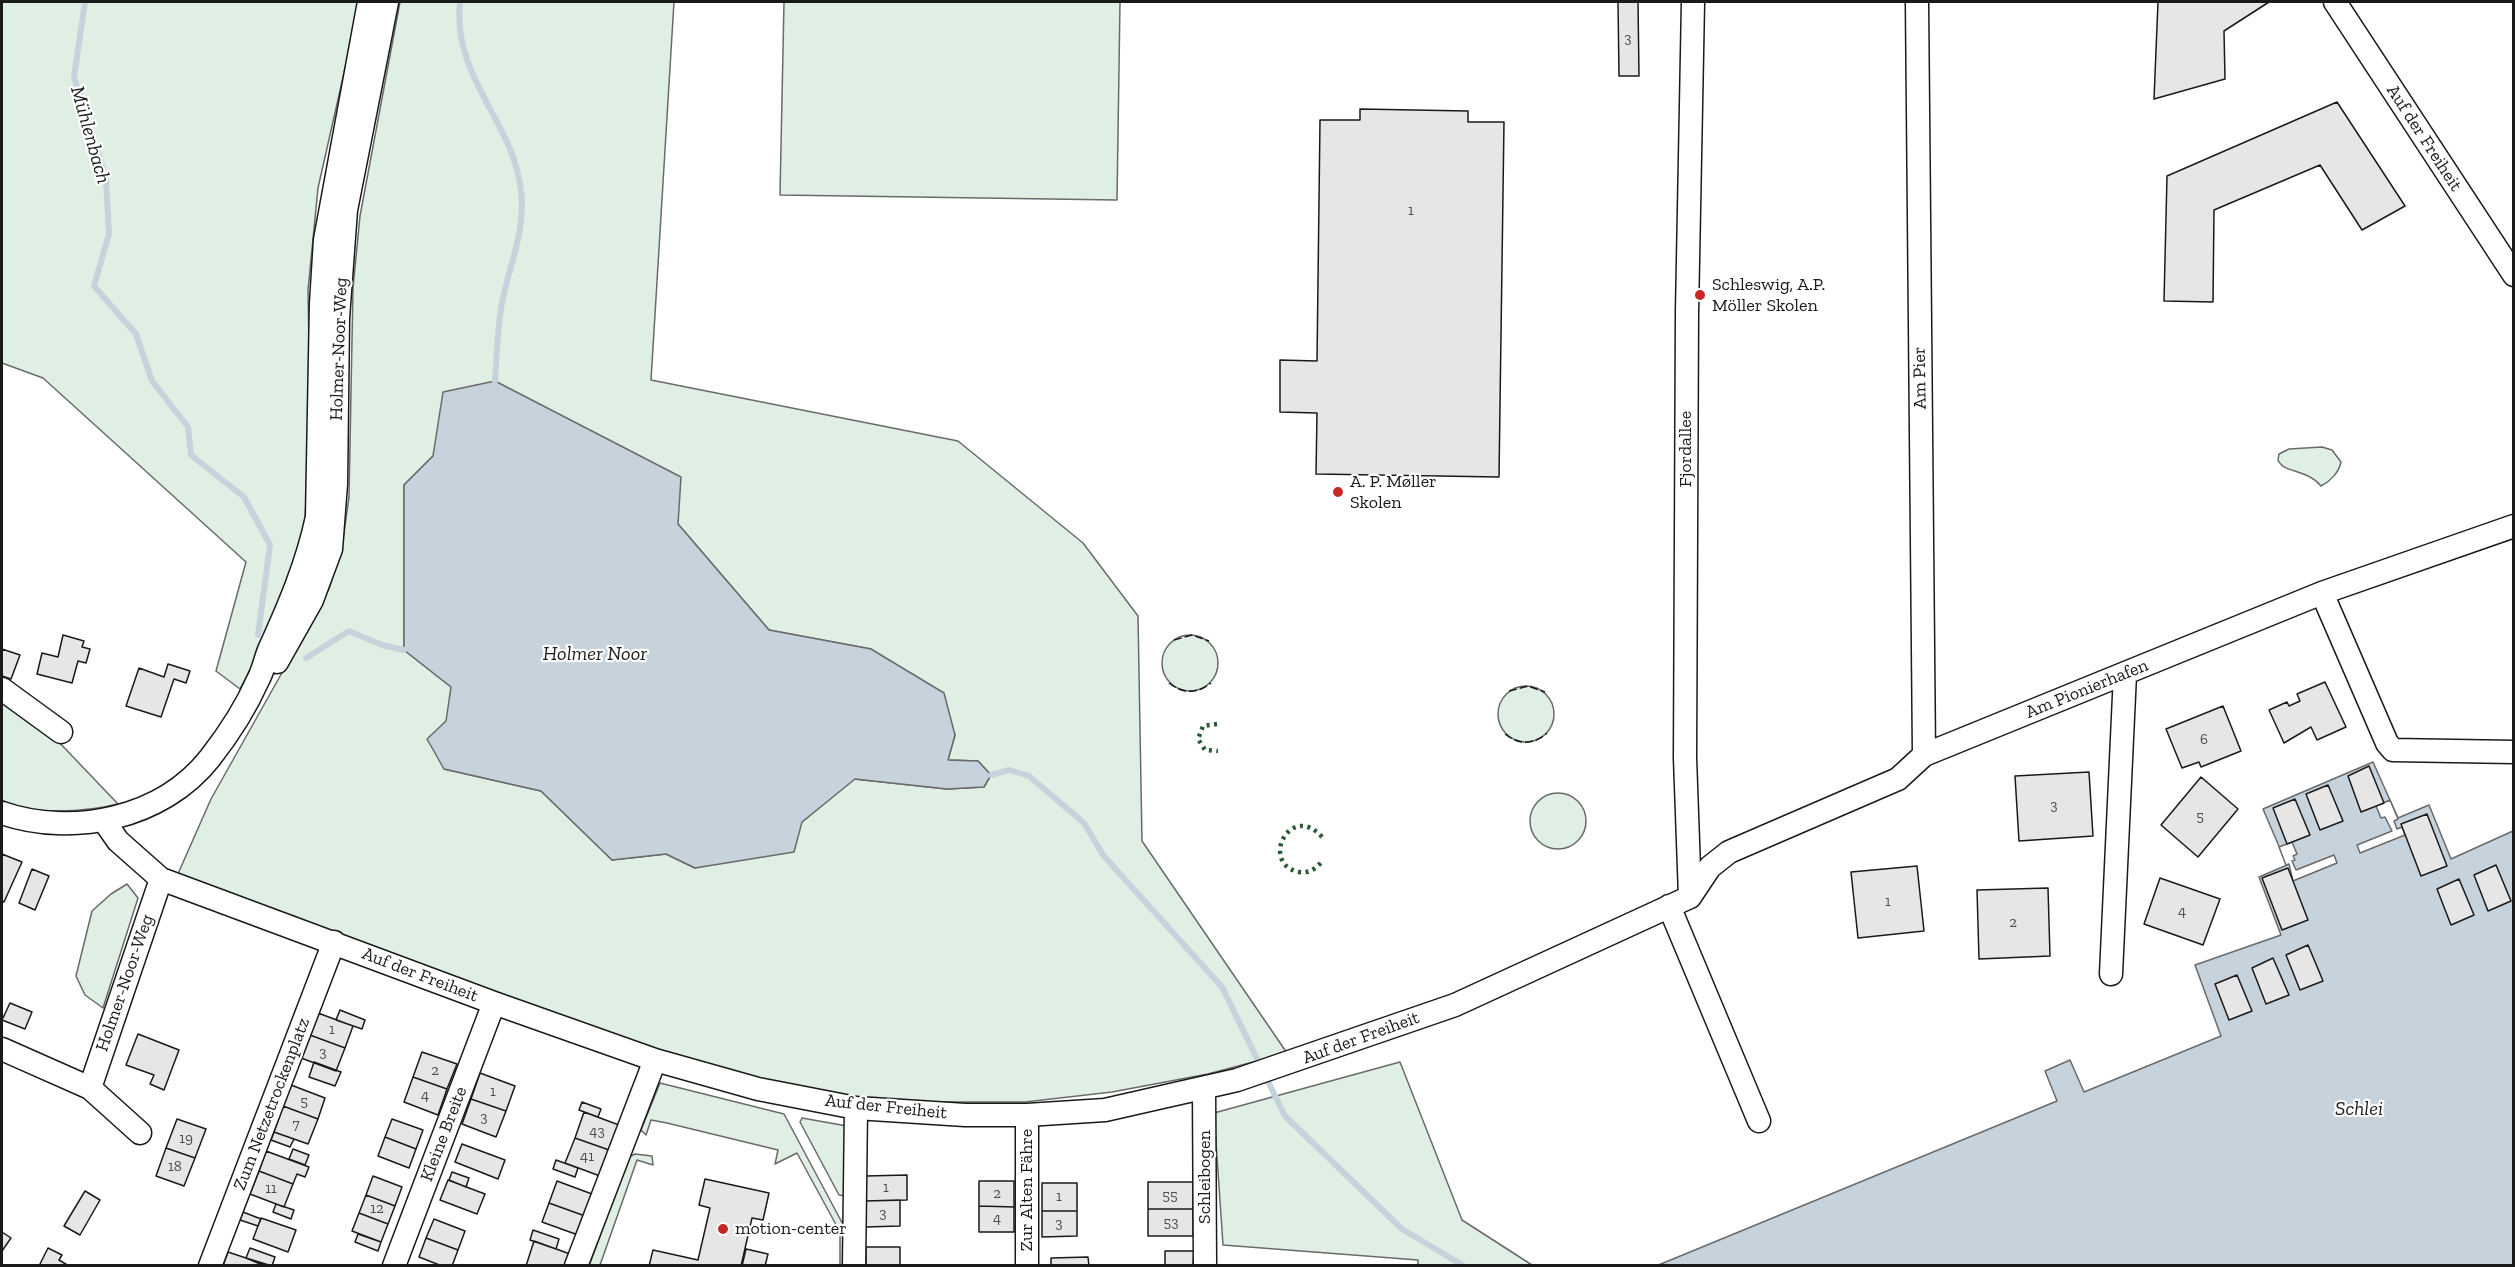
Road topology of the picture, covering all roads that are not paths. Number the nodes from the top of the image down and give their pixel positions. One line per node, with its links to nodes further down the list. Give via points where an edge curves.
1 (369, 2): 10 (street, Holmer-Noor-Weg, via 325,240 317,517 292,601)
2 (387, 2): 10 (street, Holmer-Noor-Weg, via 346,210 338,318 336,484 331,549 312,600 282,658)
3 (1693, 2): 18 (street, Fjordallee, via 1685,746)
4 (1917, 2): 14 (street, Am Pier)
5 (2335, 2): 6 (street, Auf der Freiheit)
6 (2514, 275)
7 (2514, 526): 8 (street, Am Pionierhafen)
8 (2322, 593): 9 (street, Am Pionierhafen); 13 (street, via 2393,750)
9 (2126, 674): 14 (street, Am Pionierhafen); 20 (street)
10 (259, 680): 16 (street, Holmer-Noor-Weg, via 210,758 193,776 139,809)
11 (2, 689): 12 (street)
12 (61, 732)
13 (2514, 752)
14 (1924, 755): 18 (street, Am Pionierhafen, via 1899,779 1729,852)
15 (2, 813): 16 (street, Holmer-Noor-Weg, via 64,824)
16 (104, 821): 17 (street, Auf der Freiheit, via 118,841)
17 (161, 879): 19 (street, Auf der Freiheit); 24 (street, Holmer-Noor-Weg)
18 (1679, 902): 25 (street, Auf der Freiheit, via 1455,1005 1295,1062); 28 (street)
19 (334, 942): 21 (street, Auf der Freiheit); 30 (street, Zum Netzetrockenplatz)
20 (2111, 974)
21 (494, 1003): 23 (street, Auf der Freiheit); 31 (street, Kleine Breite)
22 (2, 1049): 24 (street)
23 (655, 1060): 26 (street, Auf der Freiheit, via 758,1089); 32 (street)
24 (90, 1088): 29 (street)
25 (1204, 1088): 27 (street, Auf der Freiheit, via 1106,1110); 35 (street, Schleibogen)
26 (856, 1108): 27 (street, Auf der Freiheit); 33 (street)
27 (1027, 1115): 34 (street, Zur Alten Fähre)
28 (1759, 1121)
29 (140, 1133)
30 (210, 1266)
31 (394, 1266)
32 (576, 1266)
33 (854, 1266)
34 (1027, 1266)
35 (1205, 1266)

